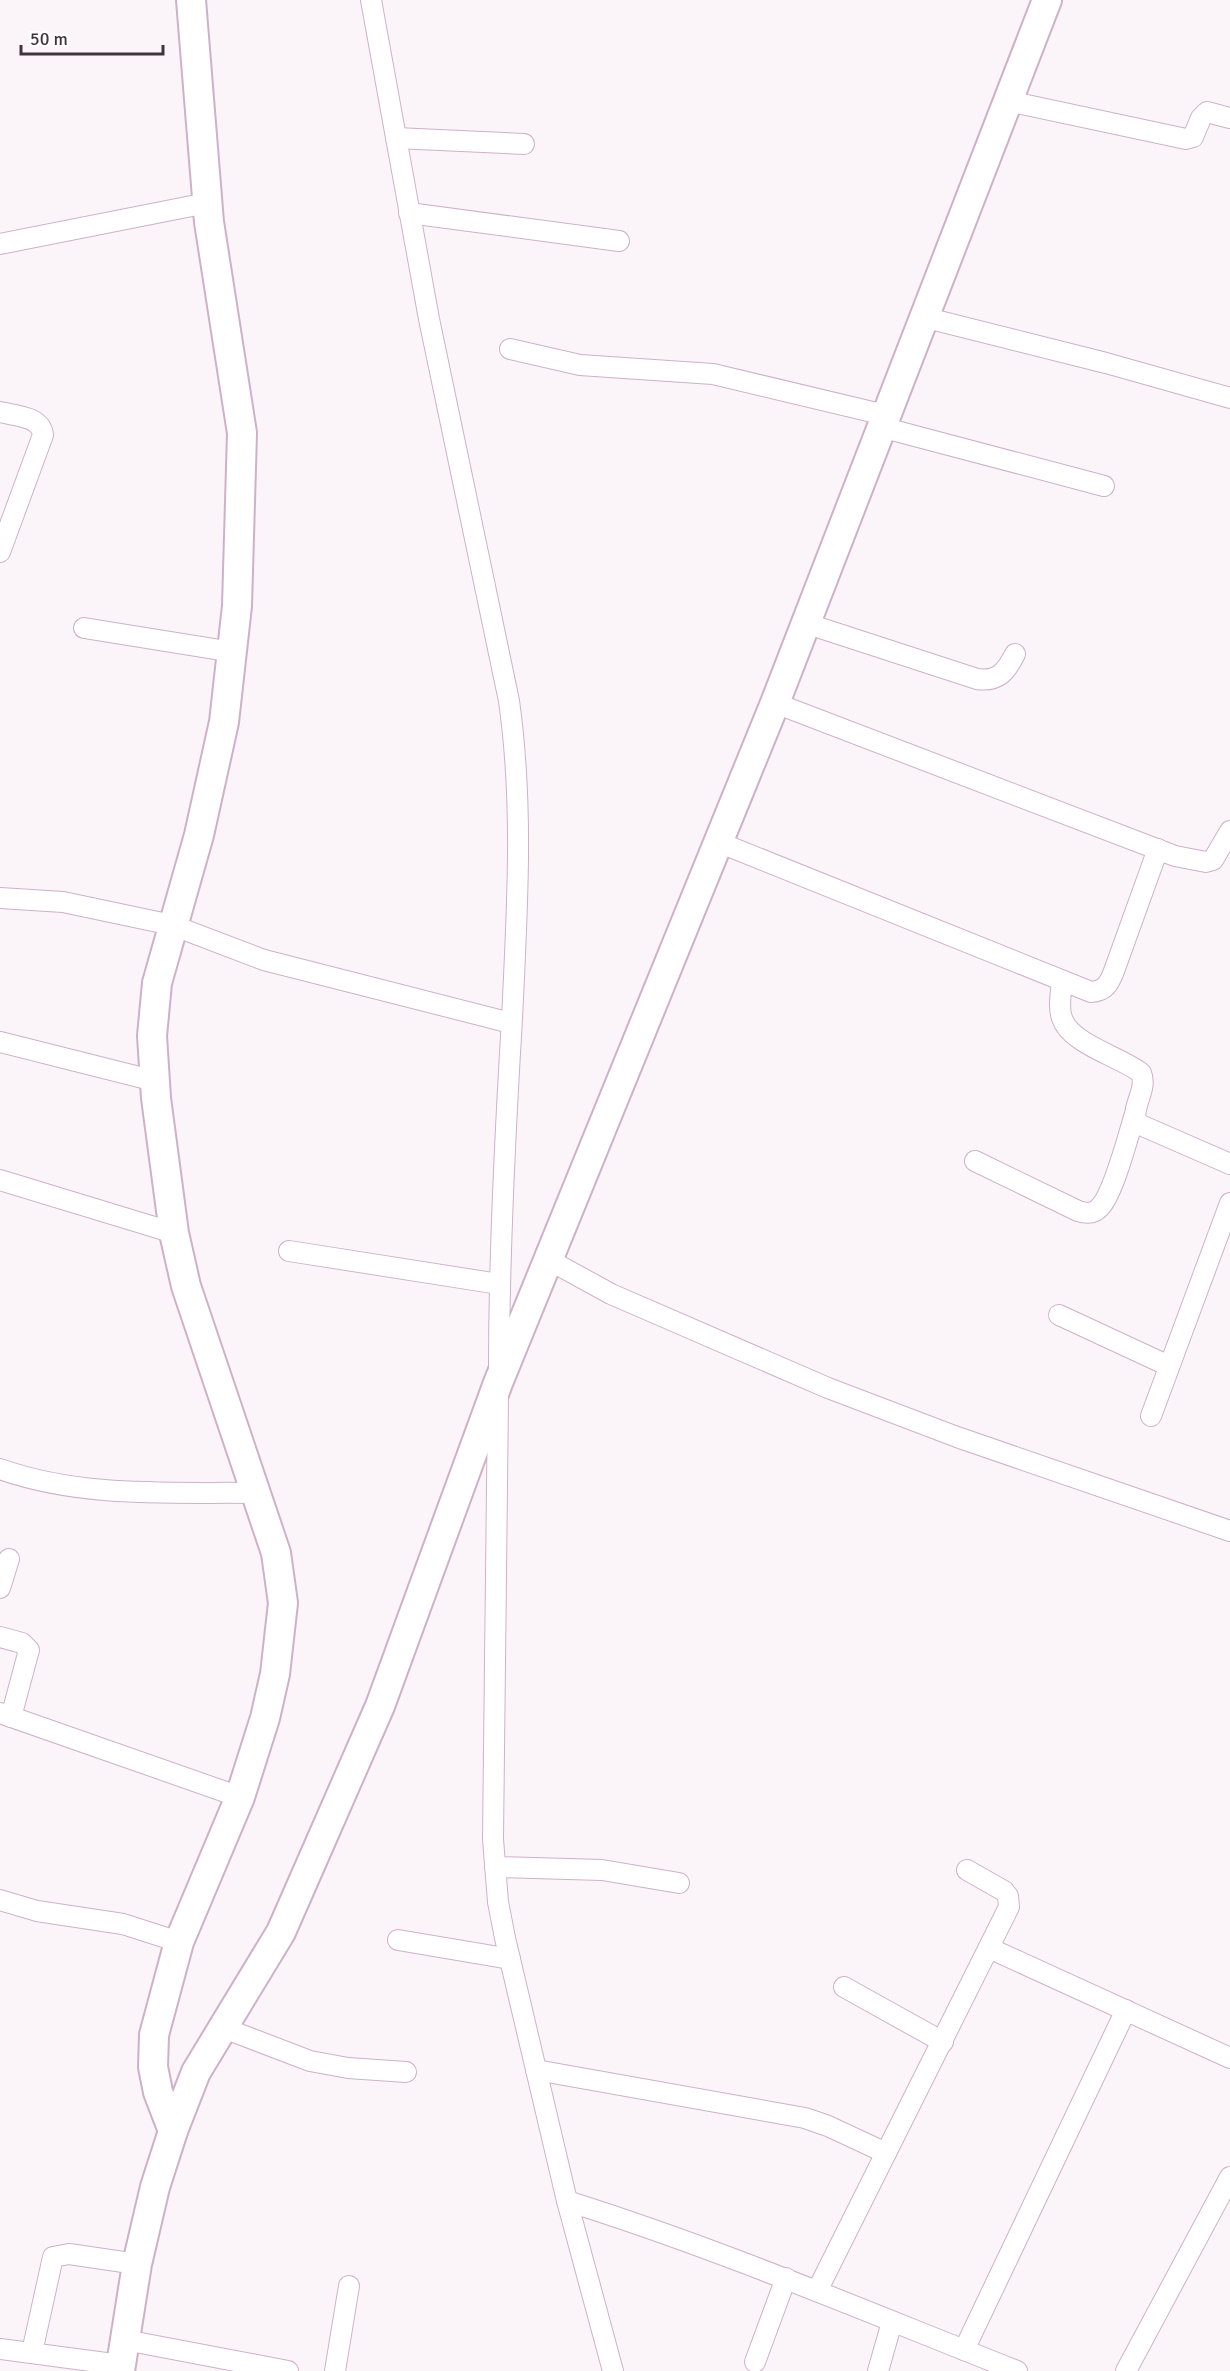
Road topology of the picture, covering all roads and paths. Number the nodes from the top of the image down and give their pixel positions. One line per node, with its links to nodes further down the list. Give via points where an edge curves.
1 (191, 0): 8 (street)
2 (371, 0): 6 (street)
3 (1047, 0): 4 (street)
4 (1008, 101): 5 (street, via 1186,139 1193,137 1207,112); 12 (street)
5 (1230, 118)
6 (396, 138): 7 (street); 9 (street)
7 (524, 144)
8 (207, 203): 11 (street); 21 (street, via 242,433)
9 (409, 213): 10 (street); 30 (street, via 514,738 519,870)
10 (619, 241)
11 (0, 244)
12 (923, 317): 14 (street); 16 (street)
13 (510, 349): 16 (street, via 580,365 713,374)
14 (1230, 398)
15 (0, 412): 18 (street, via 36,422 43,435)
16 (883, 421): 17 (street); 19 (street)
17 (1104, 486)
18 (2, 543)
19 (805, 623): 22 (street, via 988,681 1008,669); 23 (street)
20 (84, 628): 21 (street)
21 (233, 652): 28 (street, via 224,722 199,835)
22 (1015, 654)
23 (775, 703): 25 (street); 26 (street)
24 (1230, 831): 26 (street, via 1217,855 1206,862)
25 (718, 842): 29 (street); 40 (street)
26 (1158, 849): 29 (street, via 1108,985 1091,992)
27 (0, 898): 28 (street, via 63,902)
28 (172, 925): 30 (street, via 264,960); 32 (street, via 152,1009)
29 (1062, 981): 33 (street, via 1060,1011 1065,1026 1141,1073 1143,1085)
30 (511, 1023): 41 (street)
31 (0, 1042): 32 (street)
32 (155, 1081): 38 (street)
33 (1134, 1117): 34 (street, via 1102,1206 1093,1212 1078,1211); 35 (street, via 1139,1126)
34 (975, 1161)
35 (1230, 1164)
36 (0, 1180): 38 (street)
37 (1230, 1203): 43 (street)
38 (174, 1233): 47 (street, via 202,1339)
39 (289, 1251): 41 (street)
40 (549, 1260): 44 (street); 48 (street, via 611,1294 828,1388)
41 (499, 1284): 44 (street)
42 (1059, 1315): 43 (street)
43 (1170, 1366): 45 (street)
44 (498, 1383): 54 (street); 64 (street, via 366,1737 281,1932)
45 (1151, 1416)
46 (0, 1469): 47 (street, via 33,1481 100,1492)
47 (255, 1493): 53 (street, via 276,1553 283,1603 275,1674)
48 (1230, 1531)
49 (9, 1559): 50 (street)
50 (0, 1588)
51 (0, 1637): 52 (street, via 22,1643 29,1650)
52 (6, 1715): 53 (street)
53 (240, 1797): 59 (street)
54 (495, 1867): 56 (street, via 602,1870); 61 (street)
55 (967, 1870): 60 (street, via 1004,1891 1010,1902)
56 (679, 1883)
57 (0, 1900): 59 (street, via 37,1911 123,1924)
58 (398, 1940): 61 (street)
59 (179, 1942): 69 (street, via 162,2004 153,2067)
60 (989, 1948): 63 (street); 65 (street)
61 (510, 1959): 67 (street)
62 (844, 1987): 65 (street)
63 (1126, 2010): 66 (street); 79 (street)
64 (221, 2027): 68 (street, via 310,2061); 69 (street, via 196,2072)
65 (943, 2042): 70 (street)
66 (1230, 2058)
67 (536, 2070): 70 (street, via 805,2118); 72 (street)
68 (406, 2072)
69 (173, 2131): 73 (street)
70 (886, 2153): 76 (street)
71 (1230, 2177): 88 (street)
72 (567, 2201): 74 (street); 85 (street)
73 (137, 2264): 80 (street, via 69,2254 54,2257); 81 (street)
74 (786, 2278): 76 (street); 82 (street)
75 (349, 2286): 84 (street)
76 (817, 2291): 77 (street)
77 (892, 2322): 79 (street); 86 (street)
78 (0, 2349): 80 (street)
79 (964, 2350): 87 (street)
80 (32, 2352): 81 (street)
81 (122, 2359): 83 (street)
82 (755, 2362)
83 (288, 2371)
84 (335, 2371)
85 (613, 2371)
86 (878, 2371)
87 (1017, 2371)
88 (1126, 2371)

